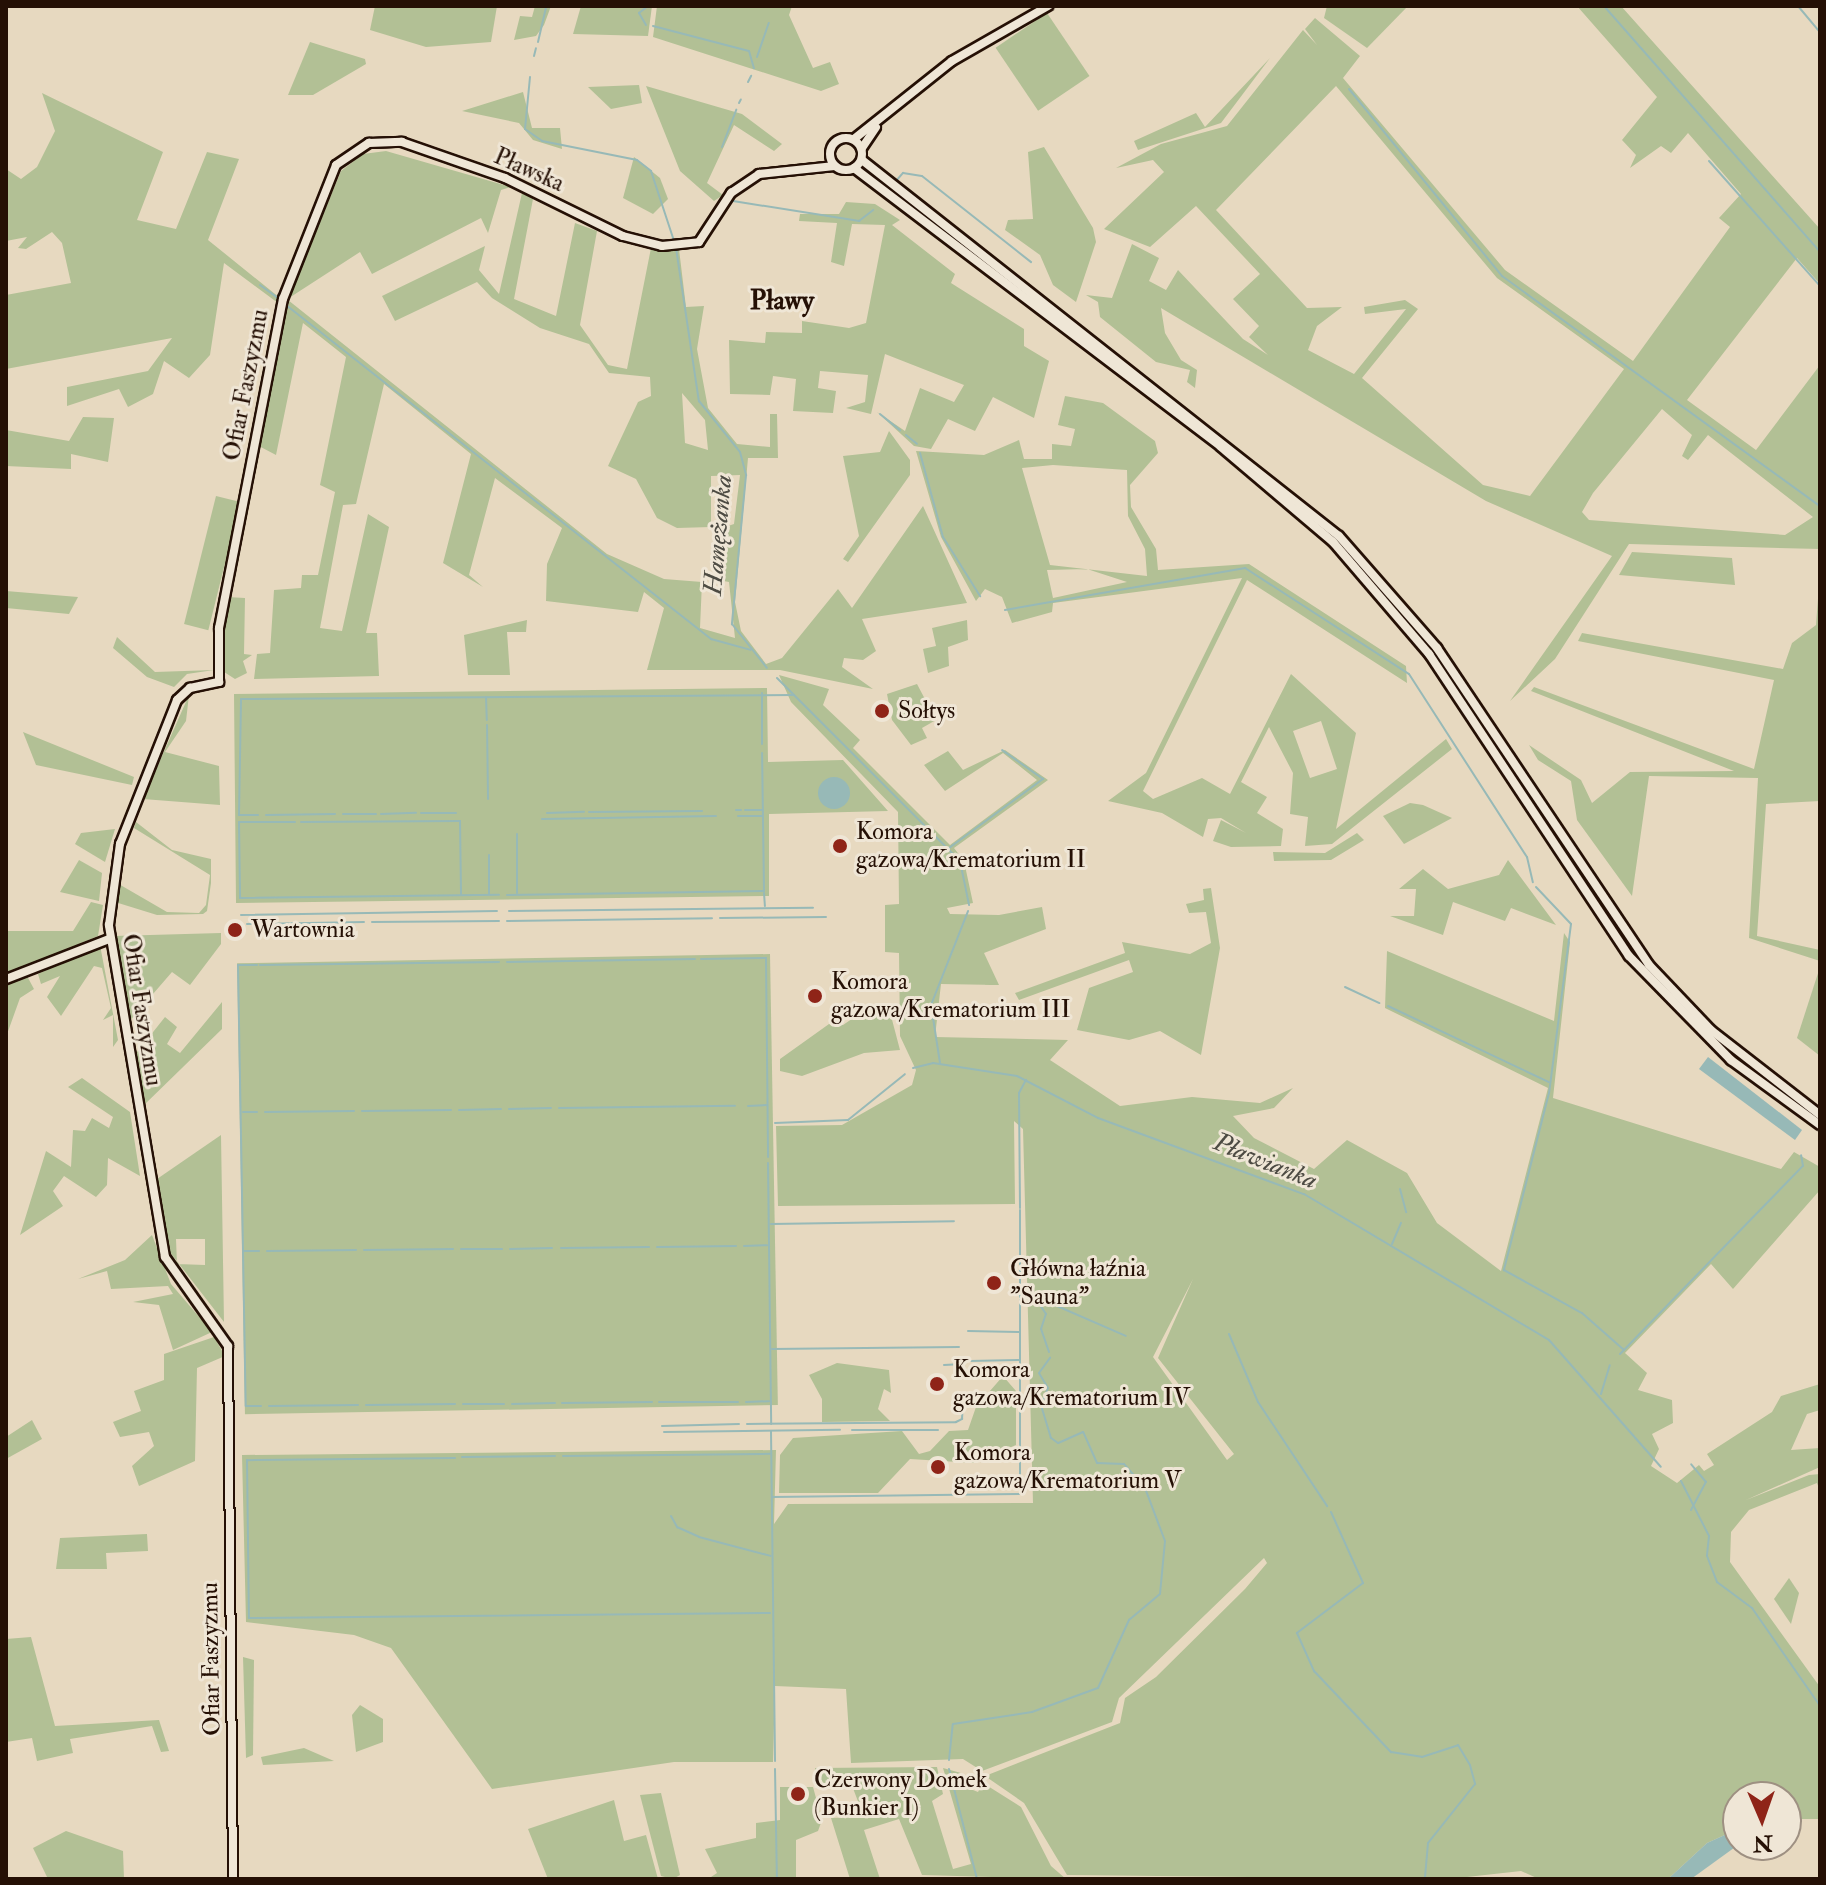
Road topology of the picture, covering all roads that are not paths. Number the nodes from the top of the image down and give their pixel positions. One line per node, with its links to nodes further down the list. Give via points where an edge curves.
1 (1048, 6): 2 (street, via 952,61)
2 (877, 126): 3 (street); 5 (street)
3 (854, 139): 5 (street); 7 (street, via 835,142)
4 (361, 145): 7 (street, Pławska, via 402,142 505,178 635,241 678,245 699,242 731,193 751,178 812,172); 9 (street, Ofiar Faszyzmu, via 330,175 283,299 219,628 219,682 190,688 177,700 120,844)
5 (862, 148): 6 (street)
6 (862, 160): 8 (street); 11 (street, via 1339,536 1437,648 1649,965 1721,1038)
7 (833, 163): 8 (street)
8 (854, 168): 12 (street, via 1209,438 1333,542 1438,666 1629,956 1731,1060)
9 (109, 939): 10 (street); 13 (street, Ofiar Faszyzmu, via 165,1257 228,1346)
10 (6, 979)
11 (1820, 1115)
12 (1820, 1125)
13 (233, 1879)

